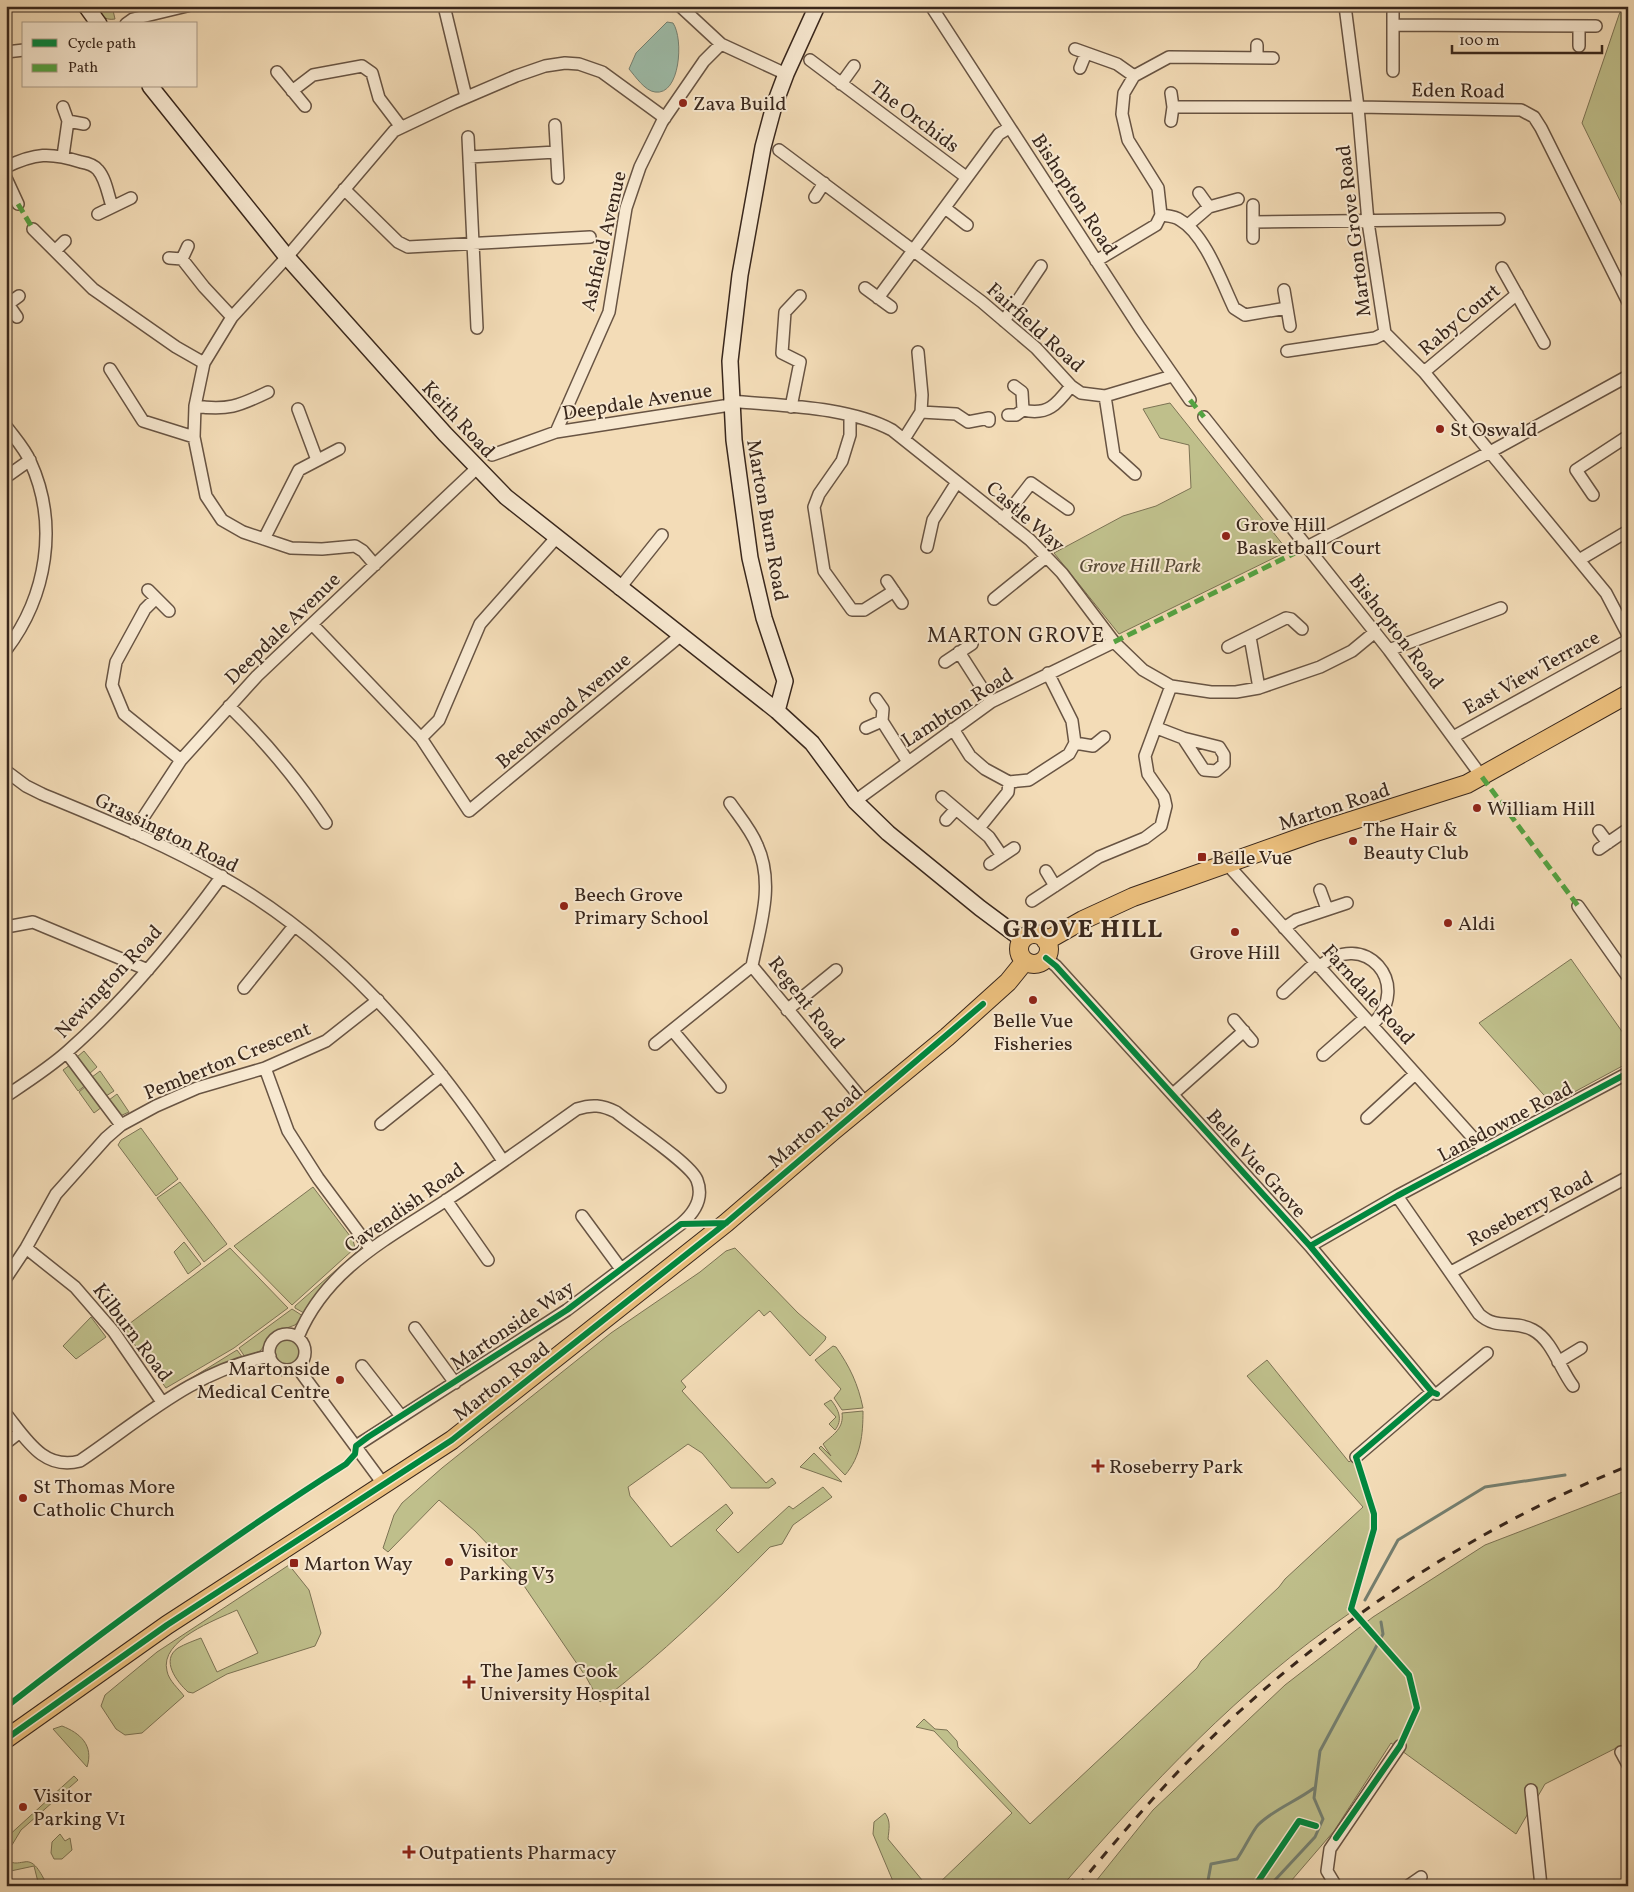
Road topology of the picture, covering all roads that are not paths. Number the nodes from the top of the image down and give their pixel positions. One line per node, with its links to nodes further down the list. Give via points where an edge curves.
1 (86, 6): 9 (street)
2 (187, 6): 10 (street)
3 (444, 6): 32 (street)
4 (680, 6): 14 (street)
5 (817, 6): 26 (street, Marton Burn Road)
6 (931, 6): 43 (street, Bishopton Road)
7 (1345, 6): 35 (street, Marton Grove Road)
8 (1393, 6): 11 (street)
9 (98, 22)
10 (129, 22)
11 (1393, 25): 12 (street); 24 (street)
12 (1580, 26): 13 (street); 16 (street)
13 (1596, 26)
14 (721, 44): 26 (street); 37 (street, Ashfield Avenue, via 704,61)
15 (1257, 45): 19 (street)
16 (1580, 46)
17 (22, 50): 18 (street)
18 (6, 52)
19 (1257, 58): 20 (street); 27 (street, via 1169,57)
20 (1273, 58)
21 (810, 60): 28 (street, The Orchids)
22 (854, 66): 28 (street, The Orchids)
23 (1080, 68): 27 (street, via 1081,51 1118,64)
24 (1393, 71)
25 (276, 72): 30 (street)
26 (786, 74): 114 (street, Marton Burn Road, via 762,147 740,275 732,328)
27 (1134, 76): 65 (street, via 1124,93 1122,114 1128,140 1158,188)
28 (841, 84): 52 (street, The Orchids)
29 (152, 88): 79 (street, Keith Road)
30 (292, 91): 33 (street); 42 (street, via 313,75 362,66 369,68 380,98)
31 (1171, 93): 36 (street)
32 (466, 97): 37 (street, via 544,66 579,64 612,78); 42 (street)
33 (305, 106)
34 (63, 107): 38 (street)
35 (1358, 107): 36 (street, Eden Road); 68 (street, Marton Grove Road); 92 (street, Eden Road, via 1521,110 1534,117)
36 (1174, 108): 39 (street)
37 (665, 118): 125 (street, Ashfield Avenue, via 640,167 626,208 609,312)
38 (68, 121): 40 (street); 47 (street)
39 (1171, 121)
40 (84, 124)
41 (555, 125): 46 (street)
42 (402, 127): 54 (street, via 384,142)
43 (1009, 128): 52 (street, via 998,134); 82 (street, Bishopton Road)
44 (468, 137): 48 (street)
45 (779, 150): 53 (street, Fairfield Road)
46 (556, 152): 48 (street); 51 (street)
47 (63, 156): 49 (street, via 42,154); 61 (street, via 98,169)
48 (469, 157): 75 (street)
49 (6, 166)
50 (6, 178): 59 (street)
51 (558, 178)
52 (966, 178): 62 (street)
53 (824, 183): 56 (street); 77 (street, Fairfield Road)
54 (344, 189): 75 (street, via 398,242 408,247); 79 (street)
55 (1199, 193): 63 (street)
56 (814, 197)
57 (131, 198): 61 (street)
58 (1238, 198): 63 (street)
59 (18, 204)
60 (1253, 204): 67 (street)
61 (112, 206): 64 (street)
62 (945, 208): 69 (street); 77 (street)
63 (1209, 208): 70 (street)
64 (98, 214)
65 (1162, 215): 70 (street, via 1178,218); 82 (street, via 1156,225)
66 (1499, 219): 68 (street)
67 (1253, 222): 68 (street); 73 (street)
68 (1368, 222): 100 (street, Marton Grove Road)
69 (967, 225)
70 (1188, 225): 94 (street, via 1218,269 1239,313)
71 (33, 229): 78 (street)
72 (590, 237): 75 (street)
73 (1253, 238)
74 (66, 241): 78 (street)
75 (473, 243): 99 (street)
76 (188, 246): 81 (street)
77 (914, 250): 90 (street); 97 (street, Fairfield Road)
78 (55, 251): 104 (street, via 93,289 176,348)
79 (287, 257): 96 (street); 134 (street, Keith Road)
80 (170, 258): 81 (street)
81 (182, 259): 96 (street)
82 (1096, 261): 107 (street, Bishopton Road)
83 (1041, 266): 97 (street)
84 (1502, 268): 87 (street, Raby Court)
85 (865, 288): 90 (street)
86 (1284, 290): 94 (street)
87 (1517, 294): 101 (street, Raby Court); 106 (street, Raby Court)
88 (19, 296): 91 (street)
89 (800, 296): 116 (street, via 785,312 782,353 800,362)
90 (878, 298): 93 (street)
91 (7, 302): 95 (street)
92 (1628, 302)
93 (891, 307)
94 (1287, 308): 98 (street)
95 (17, 317)
96 (232, 317): 104 (street)
97 (1004, 320): 110 (street, Fairfield Road, via 1036,348)
98 (1290, 326)
99 (477, 328)
100 (1385, 333): 102 (street, via 1375,338); 106 (street, Marton Grove Road)
101 (1544, 343)
102 (1287, 351)
103 (918, 352): 119 (street)
104 (204, 363): 115 (street)
105 (110, 369): 126 (street, via 143,420)
106 (1424, 372): 130 (street, Marton Grove Road)
107 (1172, 376): 112 (street, Fairfield Road); 113 (street, Bishopton Road)
108 (1628, 376): 130 (street)
109 (1014, 386): 118 (street, via 1022,392)
110 (1071, 386): 112 (street, Fairfield Road, via 1081,393); 118 (street, via 1055,406 1043,411)
111 (268, 392): 115 (street, via 219,410)
112 (1105, 396): 135 (street, via 1114,455)
113 (1190, 400)
114 (730, 403): 116 (street, Castle Way); 125 (street, Deepdale Avenue); 176 (street, Marton Burn Road, via 750,558 764,618 785,681)
115 (195, 406): 126 (street)
116 (791, 407): 121 (street, Castle Way)
117 (298, 409): 133 (street)
118 (1023, 410): 120 (street, via 1016,415)
119 (921, 412): 123 (street, via 956,414 968,422 989,418); 128 (street)
120 (1008, 415)
121 (850, 416): 128 (street, Castle Way, via 875,421); 152 (street, via 850,436 842,461 814,507 824,571 852,610 864,610 891,586)
122 (1204, 417): 146 (street, Bishopton Road)
123 (989, 421)
124 (6, 426): 132 (street)
125 (556, 432): 131 (street, Deepdale Avenue)
126 (194, 436): 144 (street, via 206,496 222,520)
127 (1628, 436): 138 (street, via 1576,470)
128 (904, 439): 137 (street, Castle Way)
129 (339, 449): 133 (street)
130 (1490, 452): 146 (street); 148 (street, Marton Grove Road)
131 (492, 455)
132 (30, 460): 136 (street); 165 (street, via 42,498 46,556 26,620)
133 (317, 460): 144 (street, via 299,470)
134 (477, 468): 143 (street, Keith Road); 149 (street, Deepdale Avenue)
135 (1136, 474)
136 (6, 477)
137 (957, 482): 140 (street, Castle Way); 145 (street, via 933,520)
138 (1593, 495)
139 (1068, 509): 140 (street, via 1031,483)
140 (1003, 519): 147 (street, Castle Way)
141 (1628, 531): 148 (street)
142 (662, 535): 150 (street)
143 (556, 538): 150 (street, Keith Road); 183 (street, via 480,624 438,720)
144 (264, 539): 149 (street, via 291,548 355,546)
145 (927, 547)
146 (1307, 547): 157 (street, Bishopton Road)
147 (1046, 557): 151 (street); 162 (street, Castle Way)
148 (1578, 560): 159 (street, Marton Grove Road, via 1606,594)
149 (376, 565): 155 (street, Deepdale Avenue)
150 (619, 589): 158 (street, Keith Road)
151 (994, 599)
152 (902, 603)
153 (1502, 608): 166 (street)
154 (169, 611): 186 (street, via 152,594 116,662 112,685 124,714)
155 (312, 624): 175 (street, Deepdale Avenue); 183 (street)
156 (1302, 629): 160 (street, via 1291,618 1286,618)
157 (1375, 632): 166 (street, Bishopton Road); 171 (street, Castle Way, via 1352,651 1320,668)
158 (680, 636): 176 (street, Keith Road); 183 (street, Beechwood Avenue, via 469,812)
159 (1628, 636)
160 (1250, 637): 164 (street); 171 (street)
161 (1628, 640): 182 (street, East View Terrace)
162 (1114, 642): 169 (street, Lambton Road); 170 (street, Castle Way, via 1143,670)
163 (972, 644): 167 (street)
164 (1228, 647)
165 (6, 650)
166 (1389, 650): 182 (street, Bishopton Road)
167 (959, 652): 168 (street); 174 (street)
168 (945, 662)
169 (1048, 673): 174 (street, Lambton Road); 185 (street, via 1072,721)
170 (1170, 686): 171 (street, Castle Way, via 1211,692); 179 (street)
171 (1259, 688)
172 (1628, 694): 188 (main road, Marton Road)
173 (876, 699): 177 (street, via 883,709)
174 (992, 702): 180 (street, Lambton Road)
175 (229, 706): 186 (street, Deepdale Avenue); 196 (street, via 267,743)
176 (777, 711): 192 (street, via 812,743)
177 (882, 721): 178 (street); 187 (street)
178 (866, 728)
179 (1157, 728): 184 (street); 207 (street, via 1145,756 1145,764 1165,802 1161,826 1146,838 1099,857)
180 (953, 729): 187 (street, Lambton Road); 190 (street, via 970,756)
181 (1104, 737): 185 (street, via 1093,746)
182 (1453, 737): 188 (street, Bishopton Road)
183 (421, 738)
184 (1183, 738)
185 (1075, 742): 190 (street, via 1069,754 1030,780)
186 (181, 760): 200 (street, Deepdale Avenue)
187 (908, 762): 192 (street, Lambton Road)
188 (1482, 777): 204 (main road, Marton Road)
189 (8, 778): 200 (street, Grassington Road)
190 (1009, 782): 197 (street, via 1008,792)
191 (942, 797): 194 (street)
192 (854, 802): 216 (street, via 964,896)
193 (730, 803): 220 (street, Regent Road, via 757,845 766,873 766,899)
194 (956, 809): 195 (street); 197 (street)
195 (946, 820)
196 (326, 823)
197 (979, 828): 202 (street)
198 (1628, 829): 199 (street, via 1604,846)
199 (1599, 831)
200 (133, 833): 206 (street, Grassington Road)
201 (1014, 848): 202 (street)
202 (1002, 856): 203 (street)
203 (990, 864)
204 (1227, 864): 215 (street, Farndale Road); 217 (main road, Marton Road, via 1133,897 1083,920)
205 (1046, 871): 207 (street)
206 (222, 876): 213 (street, Grassington Road); 221 (street, Newington Road)
207 (1055, 886): 209 (street)
208 (1320, 890): 212 (street)
209 (1032, 901)
210 (1347, 904): 212 (street)
211 (1578, 906): 223 (street)
212 (1327, 909): 215 (street)
213 (294, 926): 224 (street); 226 (street, Grassington Road)
214 (6, 927): 221 (street, via 34,922)
215 (1284, 928): 219 (street, Farndale Road)
216 (1023, 940): 217 (main road, via 1035,935); 218 (main road, via 1019,948)
217 (1046, 950): 218 (main road, via 1038,963); 241 (street, Belle Vue Grove, via 1056,966)
218 (1025, 961): 243 (main road, Marton Road, via 1008,982 954,1031)
219 (1317, 965): 225 (street); 229 (street, Farndale Road); 229 (street, via 1348,952 1376,963 1387,981 1388,997 1384,1012)
220 (752, 966): 227 (street, Regent Road); 230 (street)
221 (148, 970): 234 (street, Newington Road)
222 (836, 970): 227 (street)
223 (1628, 977)
224 (244, 988)
225 (1282, 993)
226 (378, 1000): 236 (street, Pemberton Crescent, via 326,1041); 239 (street, Grassington Road)
227 (787, 1010): 243 (street, Regent Road)
228 (1234, 1020): 231 (street)
229 (1368, 1021): 235 (street); 238 (street, Farndale Road)
230 (673, 1031): 233 (street); 240 (street)
231 (1244, 1031): 232 (street); 241 (street)
232 (1252, 1040)
233 (655, 1044)
234 (67, 1053): 242 (street, Newington Road); 246 (street)
235 (1323, 1055)
236 (265, 1068): 246 (street, Pemberton Crescent, via 198,1088); 256 (street, via 288,1131)
237 (1628, 1073): 247 (street, Lansdowne Road)
238 (1415, 1074): 244 (street); 247 (street, Farndale Road)
239 (442, 1075): 245 (street); 248 (street, Grassington Road)
240 (720, 1087)
241 (1173, 1094): 254 (street, Belle Vue Grove)
242 (6, 1096)
243 (866, 1104): 279 (main road, Marton Road, via 726,1223 475,1422)
244 (1367, 1118)
245 (381, 1124)
246 (120, 1125): 255 (street, Pemberton Crescent, via 56,1194)
247 (1484, 1150): 250 (street, Lansdowne Road)
248 (502, 1161): 251 (street, Cavendish Road); 253 (street, Cavendish Road, via 577,1109 589,1105 604,1106 687,1167 696,1180 699,1195 694,1212)
249 (1628, 1177): 259 (street, Roseberry Road)
250 (1397, 1196): 254 (street, Lansdowne Road); 259 (street)
251 (446, 1200): 256 (street, Cavendish Road); 257 (street)
252 (582, 1216): 258 (street)
253 (681, 1224): 258 (street, Martonside Way)
254 (1310, 1246): 271 (street, Belle Vue Grove)
255 (26, 1248): 260 (street, Pemberton Crescent); 272 (street, Kilburn Road, via 75,1287 114,1332)
256 (370, 1248): 262 (street, Cavendish Road, via 322,1296 306,1317)
257 (488, 1260)
258 (621, 1269): 269 (street, Martonside Way, via 566,1310)
259 (1451, 1272): 266 (street, via 1485,1320 1533,1330)
260 (6, 1278)
261 (415, 1328): 269 (street)
262 (298, 1337): 265 (street, via 288,1334 277,1337 271,1346); 268 (street, via 305,1352 302,1363)
263 (1581, 1348): 266 (street)
264 (1487, 1354): 271 (street)
265 (270, 1356): 268 (street, via 276,1366); 272 (street, via 230,1366)
266 (1558, 1362): 270 (street)
267 (362, 1366): 274 (street)
268 (297, 1367): 277 (street)
269 (455, 1383): 274 (street, Martonside Way)
270 (1573, 1386)
271 (1435, 1393): 278 (street)
272 (162, 1402): 275 (street, via 80,1461 65,1465 38,1454)
273 (6, 1414): 275 (street)
274 (401, 1416): 277 (street, Martonside Way)
275 (20, 1432): 276 (street)
276 (6, 1443)
277 (356, 1446): 279 (street)
278 (1356, 1457)
279 (384, 1485): 280 (main road, Marton Road, via 167,1625)
280 (6, 1739)
281 (1400, 1746): 286 (street, via 1330,1849 1328,1871)
282 (1621, 1752): 283 (street)
283 (1628, 1765)
284 (1531, 1790): 288 (street)
285 (1422, 1877): 287 (street)
286 (1336, 1886)
287 (1408, 1886)
288 (1541, 1886)

